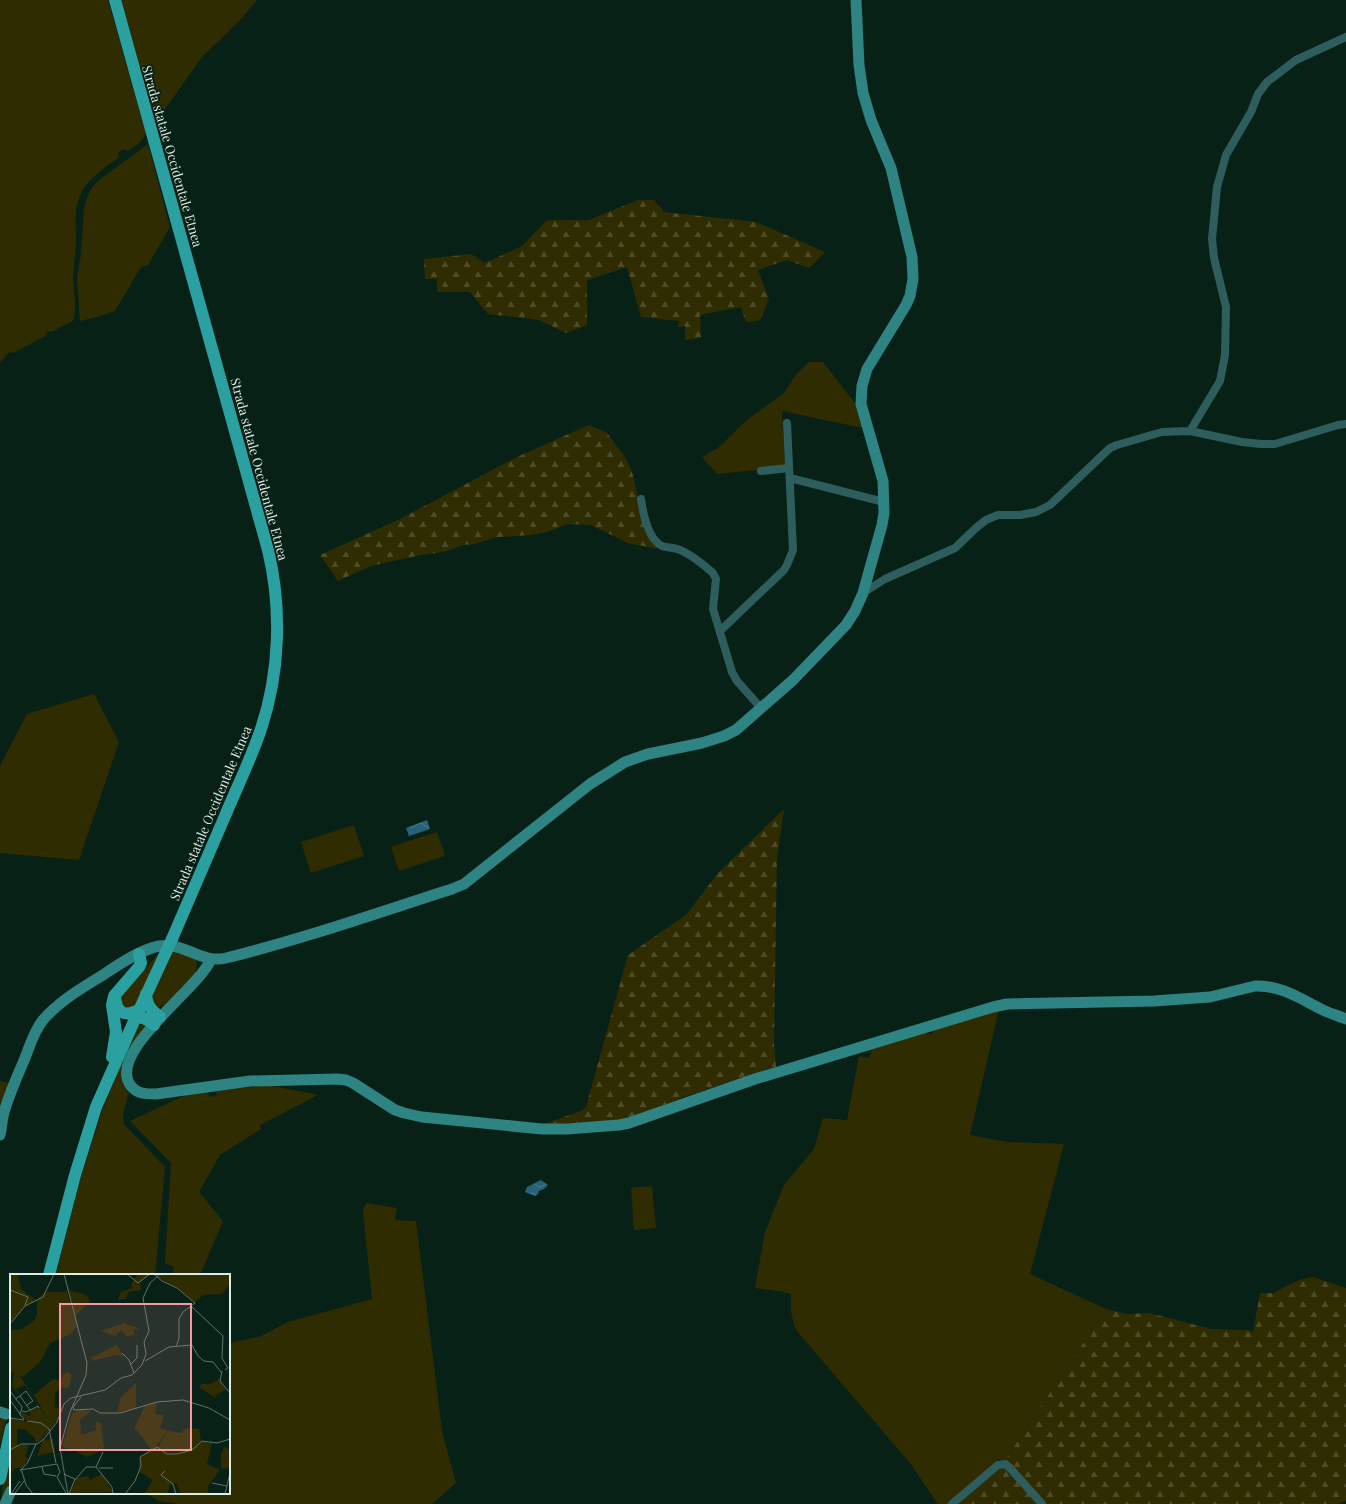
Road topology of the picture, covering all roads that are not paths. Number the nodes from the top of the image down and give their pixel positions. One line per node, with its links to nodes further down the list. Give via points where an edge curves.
1 (115, 0): 17 (main road, Strada statale Occidentale Etnea, bridge, via 268,550 277,609 272,683 262,728 250,761)
2 (856, 0): 11 (street, via 863,93 891,168 913,269 912,287 906,305 867,369 862,386 861,404 880,466)
3 (1346, 37): 6 (street, via 1296,60 1267,82 1226,155 1217,187 1212,239 1226,307 1225,355 1220,381)
4 (787, 423): 7 (street)
5 (1346, 424): 6 (street, via 1275,444 1242,442)
6 (1190, 431): 12 (street, via 1162,432 1117,445 1103,454 1044,509 986,520 956,548 885,579)
7 (790, 468): 8 (street); 9 (street)
8 (761, 471)
9 (790, 478): 11 (street); 13 (street, via 794,542 787,565)
10 (641, 499): 13 (street, via 646,524 661,546 680,550 713,573 716,579 713,609)
11 (884, 502): 12 (street, via 882,525)
12 (864, 593): 14 (street, via 846,625 835,638)
13 (720, 631): 14 (street, via 732,672)
14 (761, 708): 16 (street, via 736,730 724,736 625,762 590,784 458,887 294,940)
15 (139, 954): 16 (street, via 159,946 174,945); 18 (main road, via 139,968); 23 (street, via 66,999 43,1021 33,1037 5,1109)
16 (211, 959): 21 (street, via 202,974)
17 (146, 994): 19 (main road); 21 (main road, via 149,1007)
18 (114, 996): 19 (main road, via 122,1012); 22 (main road, via 112,1005 116,1041)
19 (137, 1014): 21 (main road); 22 (main road)
20 (1346, 1019): 21 (street, via 1270,986 1255,986 1210,997 1154,1001 999,1005 755,1079 629,1123 556,1130 412,1115 395,1110 353,1083 337,1079 250,1081 156,1094 139,1092 129,1084 127,1066 140,1042)
21 (157, 1021)
22 (108, 1080): 24 (main road, via 86,1139)
23 (0, 1135)
24 (49, 1274)
25 (10, 1430): 27 (main road)
26 (10, 1432): 28 (main road)
27 (0, 1459)
28 (0, 1479)
29 (10, 1492): 30 (street)
30 (5, 1504)
31 (952, 1504): 32 (street, via 1002,1464 1009,1467)
32 (1042, 1504)

